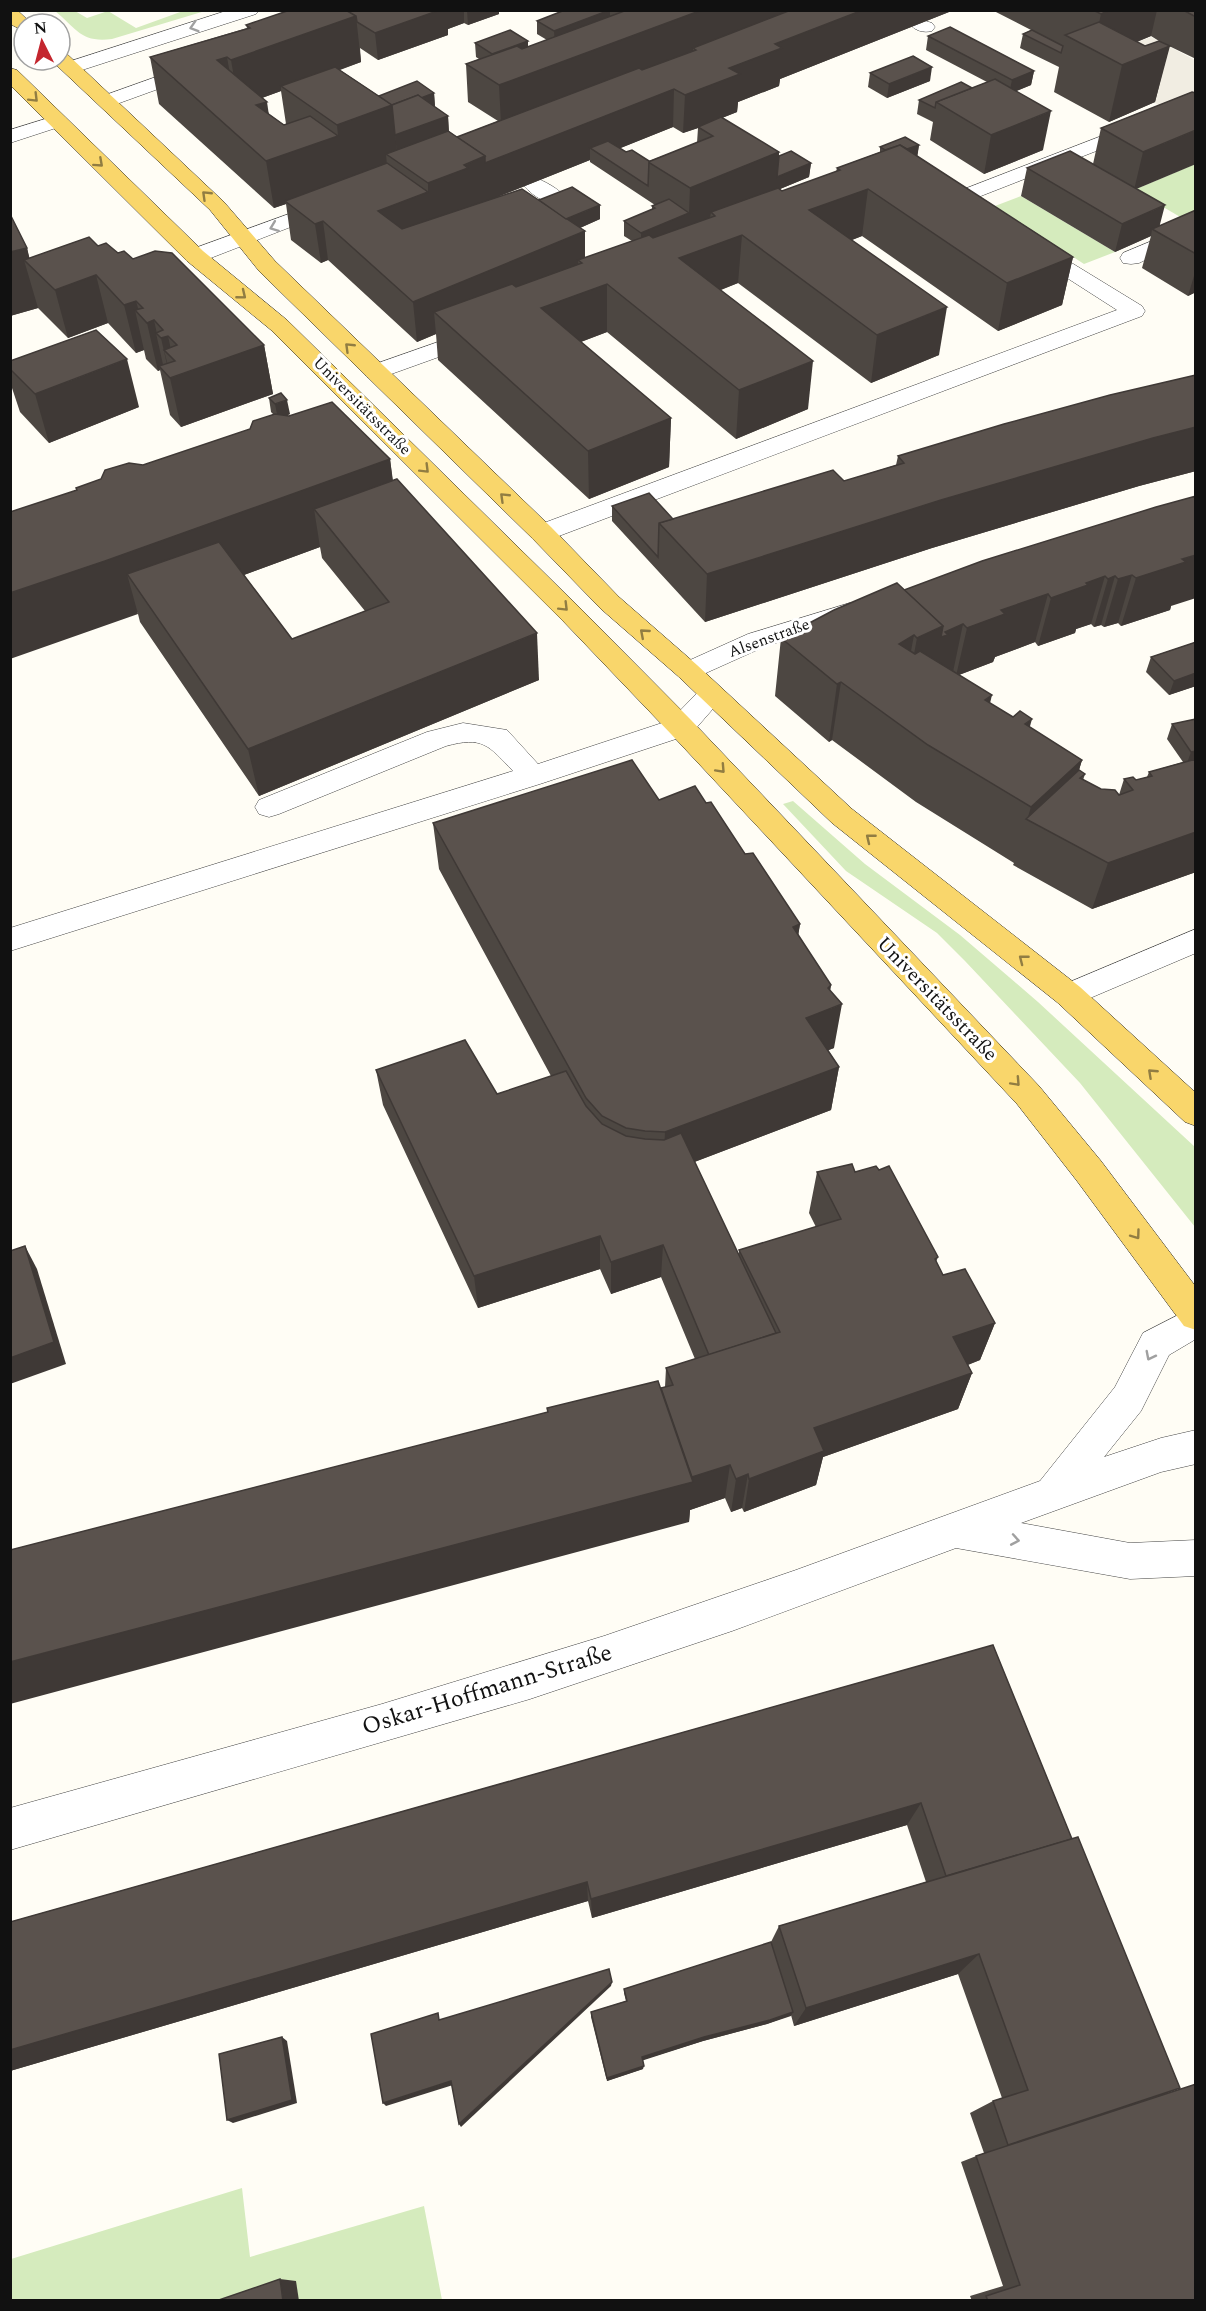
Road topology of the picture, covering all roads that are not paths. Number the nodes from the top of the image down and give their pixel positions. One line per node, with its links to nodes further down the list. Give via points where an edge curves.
1 (244, 12): 2 (street, via 232,21); 4 (street, one-way to 4)
2 (239, 34)
3 (221, 60): 8 (street)
4 (72, 62)
5 (72, 69): 8 (main road, Universitätsstraße)
6 (68, 72): 9 (main road)
7 (10, 74): 10 (main road, Universitätsstraße, one-way to 10)
8 (107, 101): 9 (main road); 24 (main road, Universitätsstraße, one-way to 8, via 218,206)
9 (73, 103): 10 (main road)
10 (58, 121): 12 (street); 25 (main road, Universitätsstraße, one-way to 25)
11 (1152, 122): 13 (street)
12 (10, 137)
13 (1057, 161): 14 (street); 18 (street)
14 (1076, 172)
15 (532, 183): 19 (street)
16 (936, 187): 18 (street)
17 (350, 197): 24 (street, one-way to 24)
18 (956, 199): 20 (street)
19 (558, 200)
20 (975, 211)
21 (1163, 223): 22 (street)
22 (1189, 231): 26 (street)
23 (1015, 236): 29 (street, via 1134,311)
24 (245, 238): 25 (street); 28 (main road, Universitätsstraße, one-way to 24, via 267,266)
25 (195, 256): 33 (main road, Universitätsstraße, one-way to 33, via 279,325)
26 (1131, 258)
27 (497, 328): 28 (street)
28 (375, 372): 29 (main road, Universitätsstraße, one-way to 28)
29 (542, 533): 31 (main road, Universitätsstraße, one-way to 29, via 610,603)
30 (870, 604): 31 (street, Alsenstraße, via 757,640)
31 (688, 671): 32 (main road, Universitätsstraße); 33 (main road)
32 (711, 696): 34 (street); 39 (main road, Universitätsstraße, one-way to 32, via 842,816)
33 (657, 702): 34 (main road, Universitätsstraße)
34 (681, 727): 35 (street); 41 (main road, Universitätsstraße, one-way to 41, via 1028,1095)
35 (533, 776): 36 (street, via 497,737 463,732); 37 (street)
36 (269, 807)
37 (10, 940)
38 (1196, 940): 39 (street)
39 (1069, 995): 40 (main road, Universitätsstraße, one-way to 39)
40 (1196, 1113)
41 (1196, 1315)
42 (1196, 1321): 44 (street, one-way to 44, via 1156,1344 1128,1399)
43 (1196, 1447): 44 (street, Oskar-Hoffmann-Straße, via 1161,1455)
44 (1053, 1493): 45 (street, Oskar-Hoffmann-Straße)
45 (957, 1530): 46 (street, one-way to 46, via 1130,1561); 47 (street, Oskar-Hoffmann-Straße, via 550,1673)
46 (1196, 1558)
47 (10, 1829)

